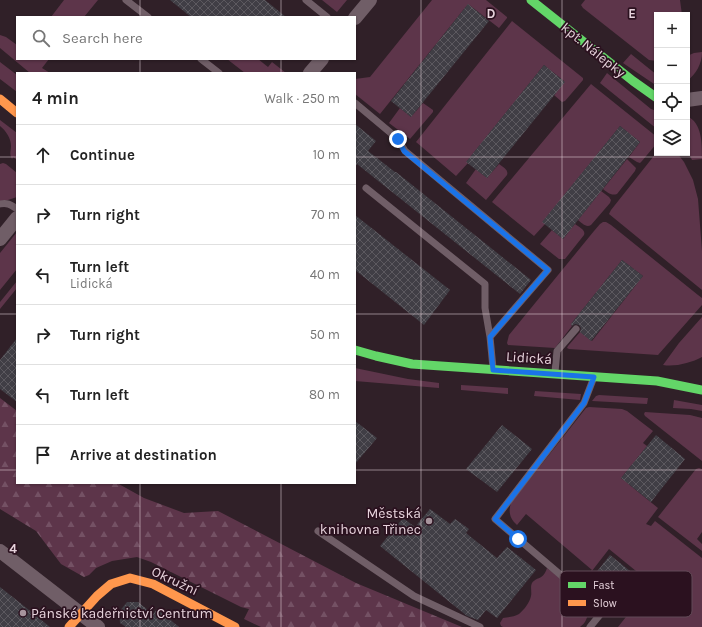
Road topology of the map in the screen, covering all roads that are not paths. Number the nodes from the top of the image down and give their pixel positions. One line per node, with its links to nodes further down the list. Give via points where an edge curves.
1 (126, 0): 5 (lane)
2 (306, 0): 6 (lane)
3 (370, 0): 7 (street)
4 (531, 0): 10 (street, kpt. Nálepky)
5 (147, 16)
6 (327, 16)
7 (356, 17)
8 (202, 60): 9 (lane)
9 (218, 72)
10 (654, 96)
11 (702, 98): 13 (street)
12 (0, 99): 15 (street)
13 (690, 100)
14 (356, 104): 22 (lane, via 398,139 404,151 548,270)
15 (16, 112)
16 (366, 188): 22 (lane, via 485,284 485,308)
17 (0, 204): 18 (lane, via 11,204)
18 (16, 207)
19 (16, 219): 20 (street)
20 (0, 239)
21 (576, 328): 25 (lane, via 557,351)
22 (490, 337): 24 (lane)
23 (356, 350): 24 (street, Lidická, via 412,364)
24 (493, 370): 25 (street, Lidická)
25 (555, 374): 26 (street, Lidická)
26 (594, 377): 27 (street, Lidická, via 657,381); 30 (lane, via 584,403 495,519)
27 (702, 390)
28 (318, 531): 36 (lane, via 414,596)
29 (0, 551): 31 (street)
30 (560, 574)
31 (81, 613): 33 (street, Okružní); 34 (street); 35 (street, Okružní, via 111,584 130,578 153,584)
32 (598, 617): 37 (lane)
33 (69, 627)
34 (98, 627)
35 (235, 627)
36 (480, 627)
37 (590, 627)

